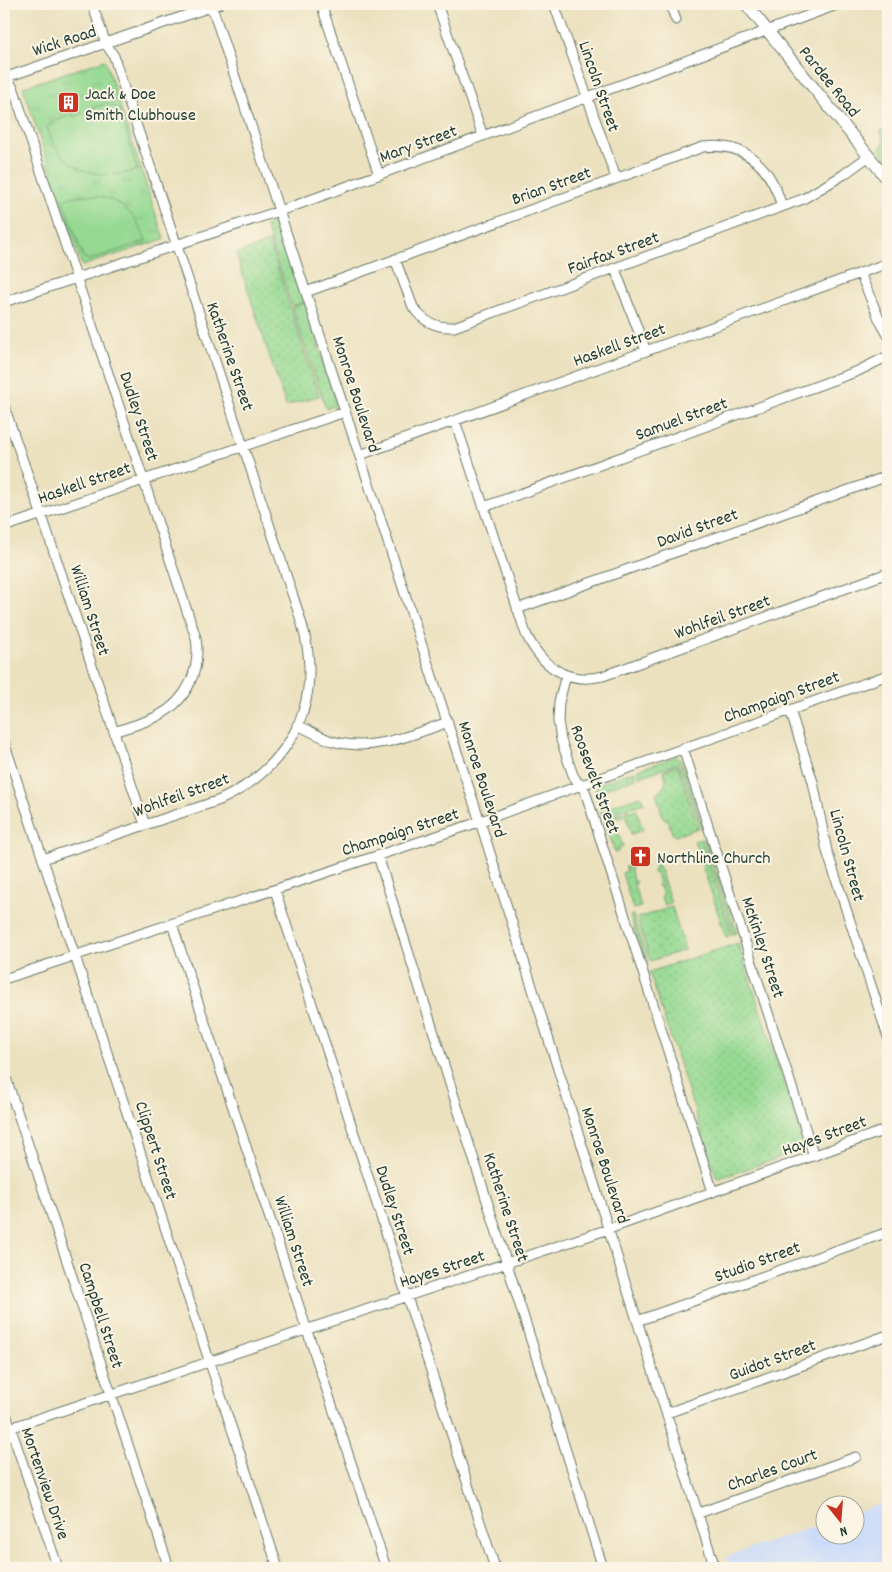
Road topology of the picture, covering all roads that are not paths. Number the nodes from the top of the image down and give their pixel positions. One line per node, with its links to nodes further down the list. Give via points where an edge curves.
1 (92, 4): 11 (street, Katherine Street)
2 (321, 4): 16 (street)
3 (437, 4): 14 (street)
4 (554, 4): 13 (street, Lincoln Street)
5 (670, 4): 9 (street)
6 (746, 4): 10 (main road, Pardee Road)
7 (839, 4): 10 (street, Mary Street)
8 (214, 5): 11 (street, Wick Road); 20 (street, Monroe Boulevard)
9 (676, 20)
10 (768, 31): 13 (street, Mary Street); 15 (main road, Pardee Road)
11 (106, 44): 12 (street, Wick Road); 21 (street, Katherine Street, via 114,56)
12 (4, 76): 26 (street, Dudley Street, via 14,90)
13 (587, 98): 14 (street, Mary Street); 17 (street, Lincoln Street)
14 (483, 136): 16 (street, Mary Street)
15 (869, 156): 18 (main road, Pardee Road); 19 (street, Fairfax Street, via 824,188)
16 (379, 175): 20 (street, Mary Street)
17 (616, 178): 19 (street, Brian Street, via 696,148 726,146 746,153 764,167); 22 (street, Brian Street)
18 (888, 180)
19 (782, 207): 24 (street, Fairfax Street)
20 (280, 211): 21 (street, Mary Street); 27 (street, Monroe Boulevard)
21 (176, 244): 26 (street, Mary Street); 35 (street, Katherine Street)
22 (395, 259): 24 (street, Fairfax Street, via 416,312 430,323 447,328); 27 (street, Brian Street)
23 (888, 263): 25 (street, Haskell Street)
24 (615, 269): 30 (street)
25 (860, 273): 29 (street); 30 (street, Haskell Street)
26 (77, 278): 28 (street, Mary Street); 38 (street, Dudley Street)
27 (306, 292): 33 (street, Monroe Boulevard)
28 (4, 302)
29 (888, 335)
30 (646, 351): 34 (street, Haskell Street)
31 (888, 356): 39 (street, Samuel Street, via 858,371)
32 (4, 406): 40 (street, William Street)
33 (345, 412): 35 (street, Haskell Street); 36 (street, Monroe Boulevard)
34 (455, 420): 36 (street, Haskell Street); 39 (street)
35 (244, 446): 38 (street, Haskell Street); 48 (street, Katherine Street, via 304,629 309,669 307,694)
36 (360, 455): 47 (street, Monroe Boulevard)
37 (888, 476): 43 (street, David Street)
38 (144, 479): 40 (street, Haskell Street); 49 (street, Dudley Street, via 195,631 197,659 190,685 173,706 155,718)
39 (484, 507): 43 (street)
40 (41, 514): 41 (street, Haskell Street); 49 (street, William Street)
41 (4, 527)
42 (888, 573): 45 (street, Wohlfeil Street, via 603,676)
43 (517, 609): 45 (street, via 533,649 552,668)
44 (888, 674): 46 (street, Champaign Street)
45 (566, 675): 52 (street, Roosevelt Street, via 558,721 573,775)
46 (790, 710): 51 (street, Champaign Street); 61 (street, Lincoln Street, via 813,782 827,851)
47 (448, 722): 48 (street, via 397,740 354,745 333,741); 53 (street, Monroe Boulevard)
48 (297, 725): 54 (street, Wohlfeil Street, via 277,758 247,786 220,800)
49 (114, 732): 54 (street, William Street)
50 (4, 744): 56 (street, Clippert Street)
51 (683, 748): 52 (street, Champaign Street); 64 (street, McKinley Street)
52 (580, 785): 53 (street, Champaign Street); 65 (street, Roosevelt Street, via 587,797)
53 (480, 821): 55 (street, Champaign Street); 66 (street, Monroe Boulevard)
54 (145, 825): 56 (street, Wohlfeil Street)
55 (378, 856): 57 (street, Champaign Street); 68 (street, Katherine Street)
56 (43, 859): 59 (street, Clippert Street)
57 (275, 890): 58 (street, Champaign Street); 69 (street, Dudley Street)
58 (172, 924): 59 (street, Champaign Street); 71 (street, William Street)
59 (76, 956): 60 (street, Champaign Street); 73 (street, Clippert Street)
60 (4, 980)
61 (888, 1037)
62 (4, 1072): 74 (street, Campbell Street)
63 (888, 1129): 64 (street, Hayes Street)
64 (814, 1156): 65 (street, Hayes Street)
65 (713, 1192): 66 (street, Hayes Street)
66 (609, 1229): 68 (street, Hayes Street); 70 (street, Monroe Boulevard)
67 (888, 1232): 70 (street, Studio Street)
68 (508, 1263): 69 (street, Hayes Street); 85 (street, Katherine Street)
69 (407, 1296): 71 (street, Hayes Street); 84 (street, Dudley Street)
70 (637, 1321): 76 (street, Monroe Boulevard)
71 (307, 1329): 73 (street, Hayes Street); 83 (street, William Street)
72 (888, 1335): 76 (street, Guidot Street)
73 (210, 1362): 74 (street, Hayes Street); 82 (street, Clippert Street)
74 (111, 1394): 77 (street, Hayes Street); 81 (street, Campbell Street)
75 (4, 1408): 77 (street, Mortenview Drive)
76 (667, 1413): 79 (street, Monroe Boulevard)
77 (7, 1429): 80 (street, Mortenview Drive)
78 (856, 1457): 79 (street, Charles Court)
79 (699, 1513): 86 (street, Monroe Boulevard)
80 (58, 1568)
81 (168, 1568)
82 (278, 1568)
83 (386, 1568)
84 (495, 1568)
85 (603, 1568)
86 (715, 1568)

